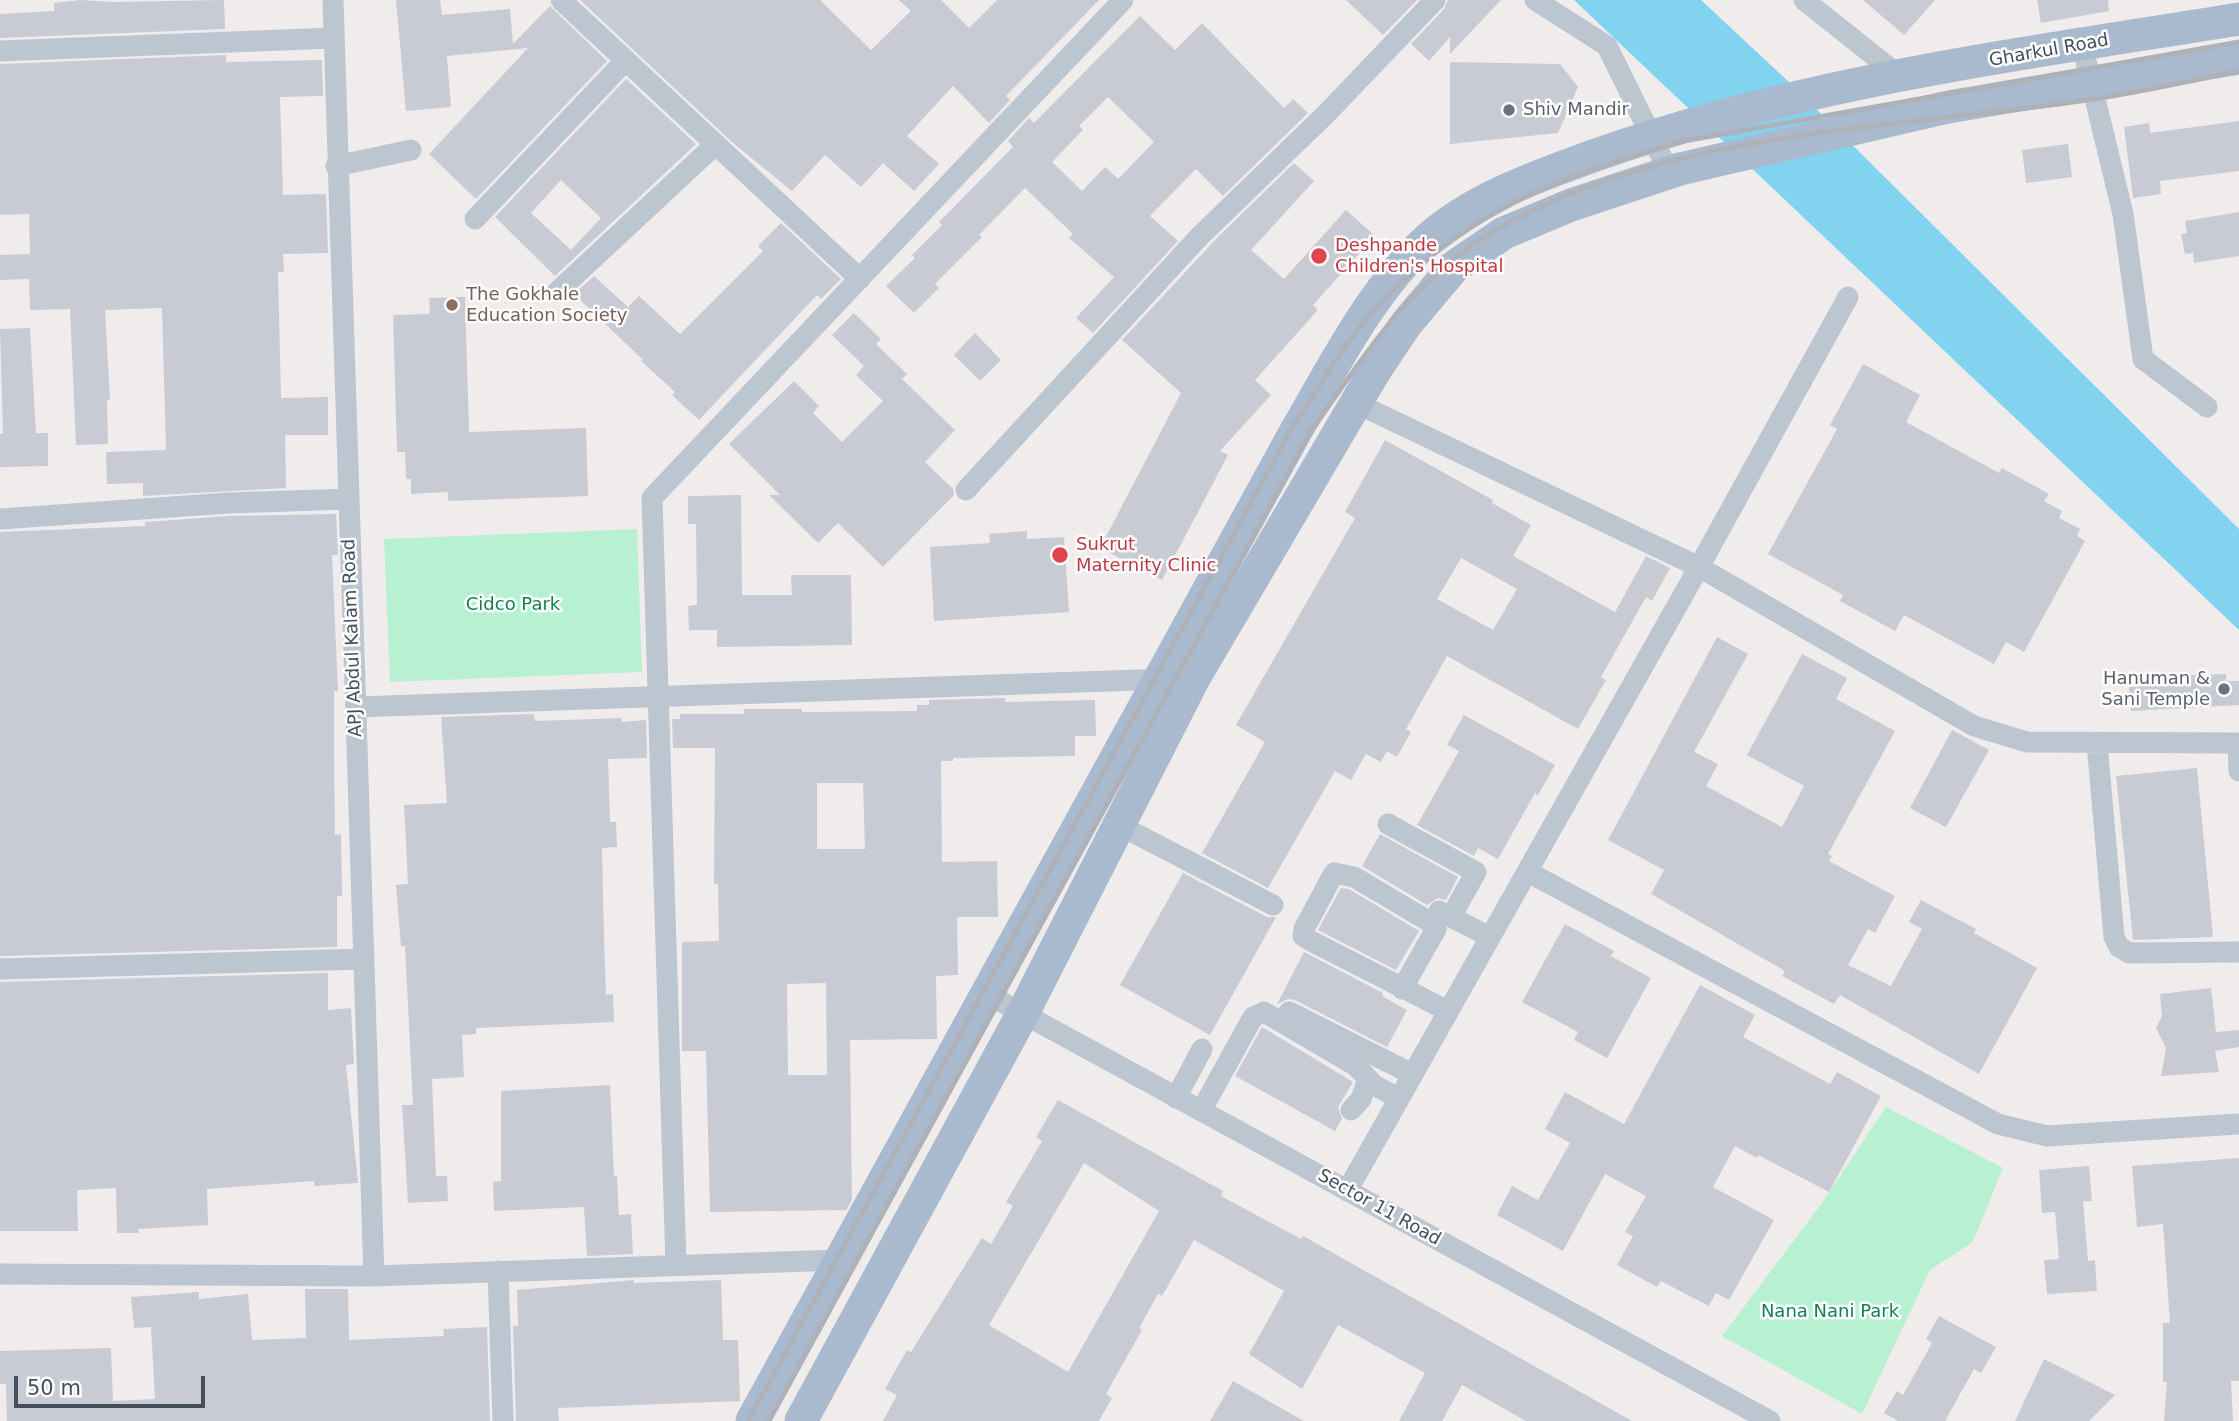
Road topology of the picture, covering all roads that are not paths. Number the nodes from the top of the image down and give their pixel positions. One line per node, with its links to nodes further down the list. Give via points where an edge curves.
1 (333, 0): 8 (street, APJ Abdul Kalam Road)
2 (561, 0): 12 (street)
3 (1123, 0): 21 (street)
4 (1435, 0): 26 (street, via 1199,237)
5 (1535, 0): 15 (street, via 1607,46)
6 (1804, 0): 13 (street)
7 (2239, 19): 9 (main road, Gharkul Road)
8 (334, 38): 10 (street); 18 (street, APJ Abdul Kalam Road)
9 (2082, 45): 13 (main road, Gharkul Road); 14 (street)
10 (0, 51)
11 (2239, 58): 14 (main road, Gharkul Road)
12 (626, 60): 16 (street); 20 (street)
13 (1890, 73): 15 (main road, Gharkul Road, via 1859,86)
14 (2090, 81): 19 (main road, Gharkul Road, via 1948,107); 25 (street, via 2123,214 2143,359)
15 (1660, 132): 19 (street); 31 (main road, Gharkul Road, via 1487,199 1428,239 1376,301 1344,349)
16 (716, 144): 21 (street); 22 (street)
17 (411, 150): 18 (street)
18 (336, 166): 27 (street, APJ Abdul Kalam Road)
19 (1675, 171): 24 (main road, Gharkul Road, via 1533,220 1478,248 1454,267 1406,324)
20 (475, 219)
21 (860, 279): 32 (street, via 652,498)
22 (557, 292)
23 (1848, 297): 29 (street)
24 (1356, 403): 29 (street); 30 (main road, Gharkul Road)
25 (2207, 407)
26 (966, 490)
27 (349, 499): 28 (street); 33 (street, APJ Abdul Kalam Road)
28 (0, 519)
29 (1699, 567): 34 (street, via 1974,726 2027,742); 40 (street)
30 (1194, 678): 31 (street); 38 (main road, Gharkul Road)
31 (1161, 679): 32 (street); 49 (main road, Gharkul Road)
32 (657, 696): 33 (street); 63 (street)
33 (356, 707): 46 (street, APJ Abdul Kalam Road)
34 (2097, 743): 35 (street); 45 (street, via 2114,937 2119,947 2130,953)
35 (2238, 743): 36 (street)
36 (2239, 771)
37 (1388, 824): 42 (street, via 1476,872)
38 (1119, 825): 41 (street); 51 (main road, Gharkul Road)
39 (1359, 868): 42 (street)
40 (1528, 872): 43 (street); 60 (street, via 1998,1125 2047,1136)
41 (1273, 905)
42 (1451, 917): 43 (street)
43 (1490, 937): 52 (street)
44 (1306, 949): 52 (street)
45 (2239, 952)
46 (364, 959): 47 (street); 66 (street, APJ Abdul Kalam Road)
47 (0, 969)
48 (1402, 989): 48 (street, via 1303,936 1334,873 1354,877 1435,925); 52 (street)
49 (989, 995): 51 (street, Sector 11 Road); 62 (main road, Gharkul Road)
50 (1283, 1009): 54 (street)
51 (1023, 1013): 56 (street, Sector 11 Road); 69 (main road, Gharkul Road)
52 (1445, 1016): 54 (street)
53 (1202, 1049): 56 (street)
54 (1412, 1074): 57 (street)
55 (1368, 1079): 57 (street); 58 (street); 59 (street, via 1356,1066 1264,1012 1258,1013)
56 (1176, 1098): 59 (street, Sector 11 Road)
57 (1398, 1098): 61 (street)
58 (1351, 1110)
59 (1201, 1111): 61 (street, Sector 11 Road)
60 (2239, 1124)
61 (1347, 1191): 70 (street, Sector 11 Road)
62 (839, 1259): 63 (street); 68 (main road, Gharkul Road)
63 (676, 1265): 64 (street)
64 (498, 1271): 66 (street); 67 (street)
65 (0, 1274): 66 (street)
66 (374, 1276)
67 (503, 1421)
68 (752, 1421)
69 (801, 1421)
70 (1770, 1421)

